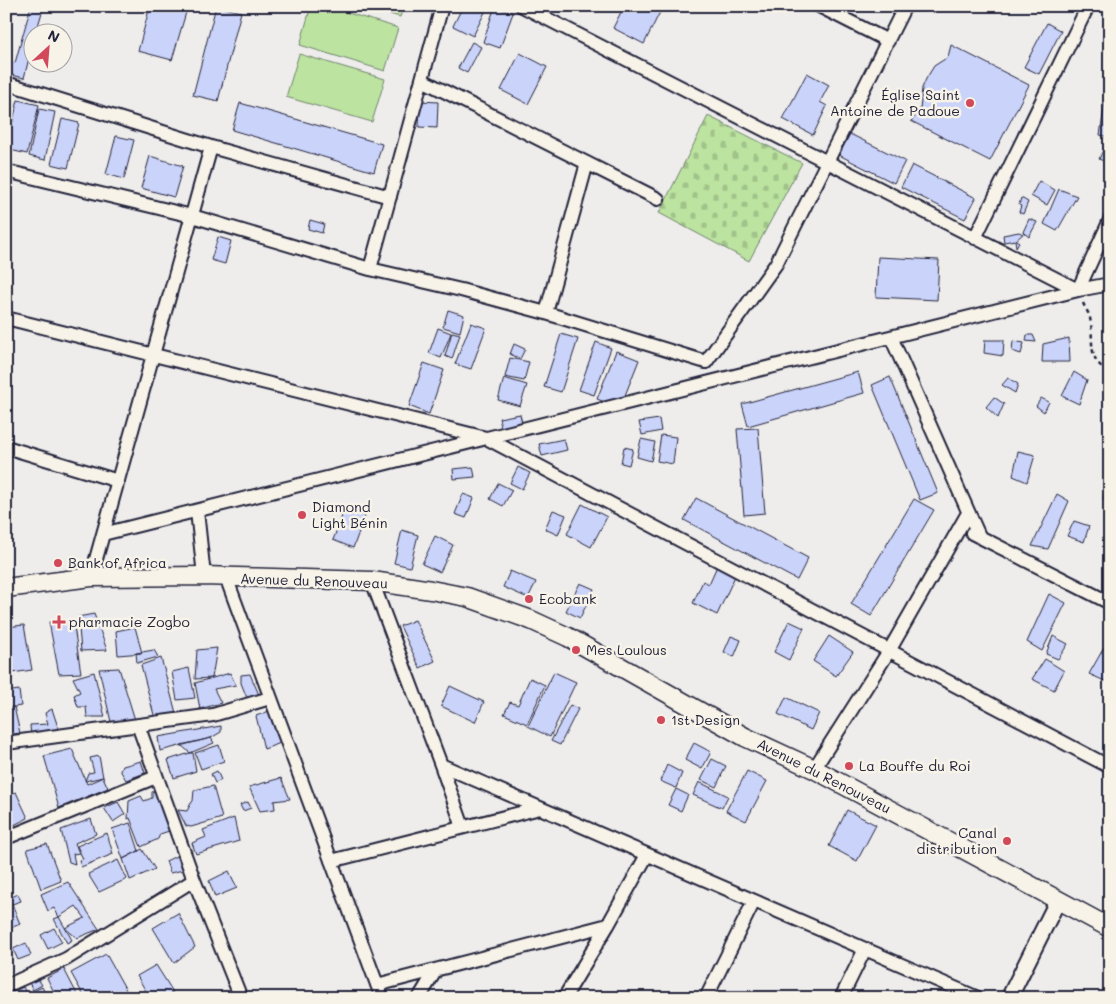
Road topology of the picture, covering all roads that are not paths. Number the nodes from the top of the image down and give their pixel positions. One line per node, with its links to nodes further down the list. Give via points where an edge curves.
1 (442, 6): 7 (street)
2 (522, 6): 10 (street)
3 (819, 6): 6 (street)
4 (905, 6): 6 (street)
5 (1088, 6): 17 (street)
6 (888, 41): 10 (street)
7 (422, 80): 11 (street); 13 (street)
8 (6, 83): 9 (street)
9 (211, 147): 13 (street); 15 (street)
10 (826, 162): 17 (street); 21 (street, via 776,264 706,362)
11 (588, 163): 14 (street); 21 (street)
12 (6, 171): 15 (street)
13 (390, 197): 18 (street)
14 (658, 199)
15 (192, 216): 18 (street); 24 (street)
16 (1110, 220): 20 (street)
17 (975, 238): 20 (street)
18 (370, 269): 21 (street)
19 (1110, 284): 20 (street)
20 (1078, 290): 23 (street)
21 (546, 313)
22 (6, 318): 24 (street)
23 (891, 337): 25 (street); 29 (street)
24 (153, 356): 25 (street); 27 (street)
25 (486, 438): 28 (street); 39 (street)
26 (6, 447): 27 (street)
27 (118, 481): 31 (street)
28 (197, 510): 31 (street); 33 (street)
29 (968, 513): 30 (street); 32 (street)
30 (959, 526): 32 (street); 39 (street)
31 (103, 534): 34 (street)
32 (979, 536): 38 (street)
33 (204, 576): 34 (main road, Avenue du Renouveau); 35 (main road, Avenue du Renouveau)
34 (91, 577): 37 (main road, Avenue du Renouveau)
35 (226, 577): 36 (main road, Avenue du Renouveau); 40 (street)
36 (372, 581): 43 (street); 45 (main road, Avenue du Renouveau, via 467,597 531,620 568,637 745,737)
37 (6, 588)
38 (1110, 603)
39 (889, 651): 44 (street); 45 (street)
40 (270, 698): 41 (street, via 213,715); 51 (street)
41 (138, 725): 42 (street); 46 (street)
42 (6, 743)
43 (442, 766): 47 (street); 48 (street)
44 (1110, 767)
45 (814, 769): 53 (main road, Avenue du Renouveau)
46 (156, 777): 49 (street); 52 (street)
47 (540, 808): 48 (street); 50 (street)
48 (463, 827): 51 (street)
49 (6, 838)
50 (647, 855): 54 (street); 55 (street)
51 (331, 861): 59 (street)
52 (194, 880): 60 (street, via 66,960); 61 (street)
53 (1058, 900): 56 (main road, Avenue du Renouveau); 68 (street)
54 (754, 901): 57 (street); 65 (street)
55 (608, 925): 58 (street); 64 (street)
56 (1110, 928)
57 (865, 949): 66 (street); 67 (street)
58 (436, 970): 59 (street); 63 (street)
59 (377, 985): 62 (street)
60 (6, 986)
61 (240, 997)
62 (382, 998)
63 (419, 998)
64 (564, 998)
65 (706, 998)
66 (841, 998)
67 (978, 998)
68 (1009, 998)

